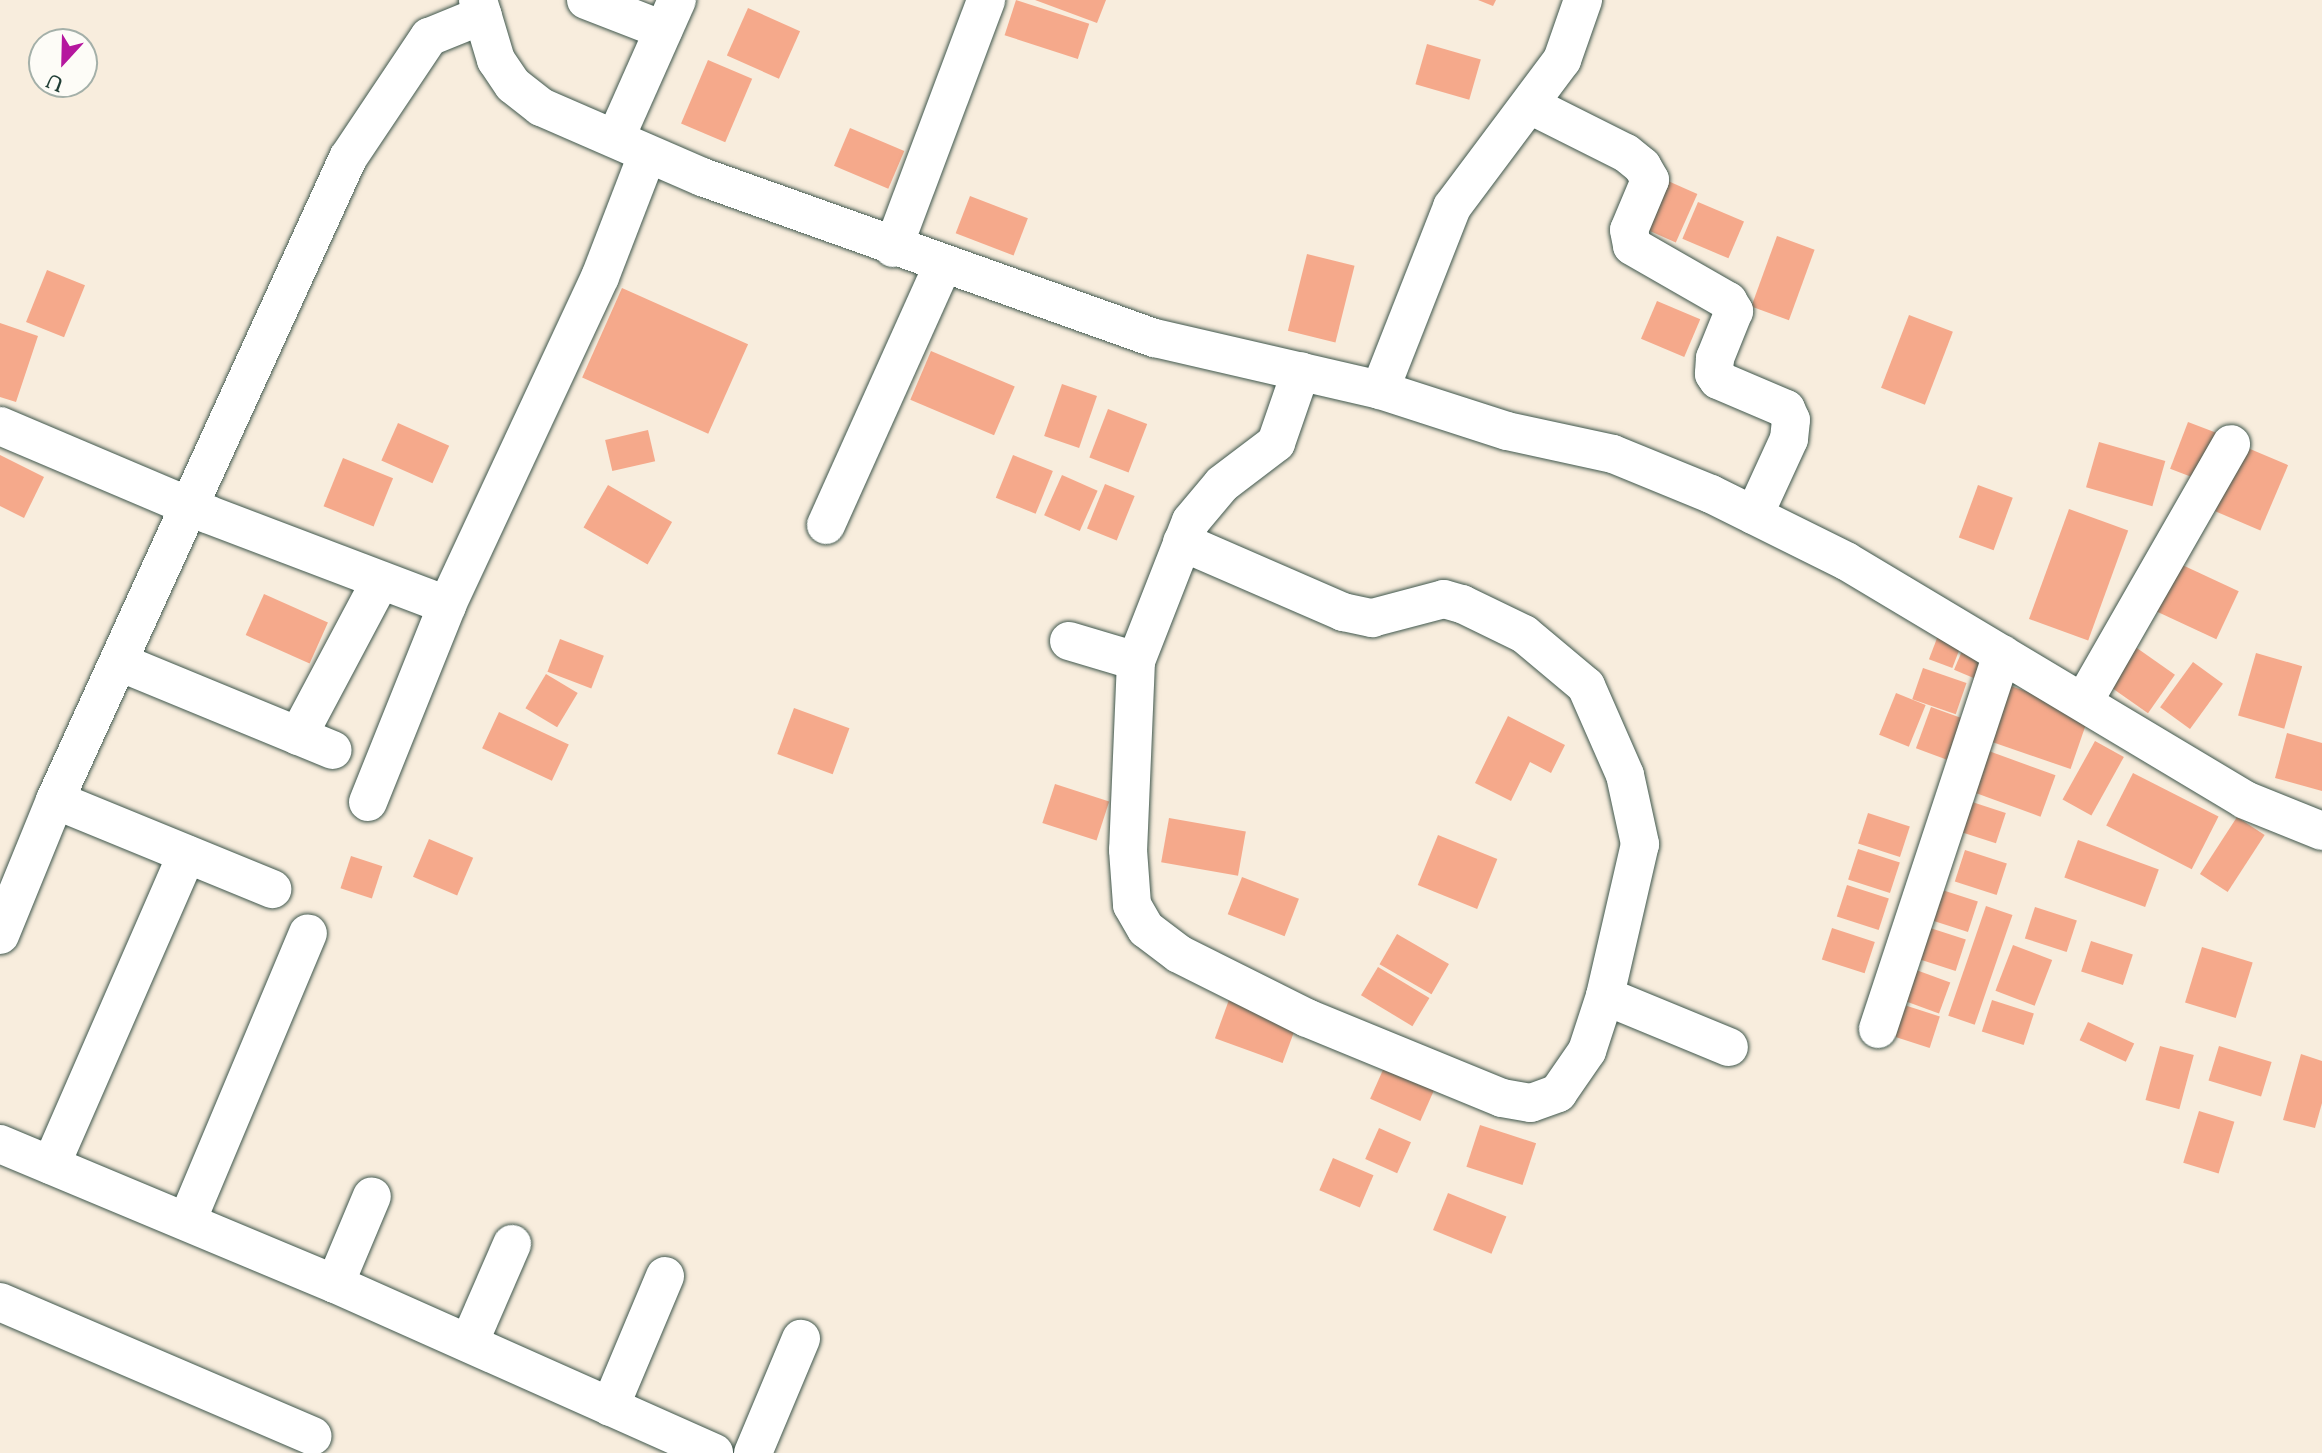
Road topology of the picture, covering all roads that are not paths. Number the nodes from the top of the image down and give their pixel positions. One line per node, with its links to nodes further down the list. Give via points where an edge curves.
1 (586, 0): 5 (street)
2 (986, 0): 8 (street)
3 (1583, 0): 6 (street, via 1562,60)
4 (480, 7): 7 (street, via 496,60 513,85 541,107); 14 (street, via 429,37 348,158)
5 (670, 15): 7 (street)
6 (1530, 105): 11 (street, via 1452,207); 15 (street, via 1626,153 1642,166 1650,180 1629,230 1632,246 1728,301 1734,311 1715,358 1716,378 1786,409 1791,420 1789,439)
7 (631, 146): 8 (street); 19 (street, via 600,277)
8 (892, 248): 9 (street)
9 (943, 265): 10 (street, via 1155,338); 16 (street)
10 (1301, 371): 11 (street); 17 (street, via 1276,443 1201,505)
11 (1380, 390): 15 (street, via 1507,430 1613,454)
12 (0, 426): 14 (street)
13 (2231, 444): 24 (street)
14 (188, 506): 19 (street); 23 (street)
15 (1754, 515): 21 (street, via 1846,561)
16 (826, 525)
17 (1182, 542): 22 (street); 34 (street, via 1343,612 1372,618 1444,599 1462,604 1524,634 1586,686 1625,775 1640,844)
18 (375, 591): 25 (street)
19 (447, 605): 28 (street)
20 (1069, 640): 22 (street)
21 (2002, 654): 24 (street); 35 (street)
22 (1136, 661): 34 (street, via 1128,850 1132,905 1146,929 1179,954 1275,1004 1502,1098 1531,1103 1558,1093 1587,1051)
23 (119, 662): 25 (street); 27 (street)
24 (2084, 701): 29 (street, via 2092,712 2245,800)
25 (298, 736): 26 (street)
26 (332, 750)
27 (55, 800): 30 (street); 33 (street)
28 (368, 803)
29 (2322, 831)
30 (187, 854): 31 (street); 38 (street)
31 (272, 889)
32 (309, 933): 40 (street)
33 (0, 935)
34 (1605, 996): 36 (street)
35 (1878, 1029)
36 (1729, 1047)
37 (0, 1144): 38 (street)
38 (51, 1165): 40 (street)
39 (372, 1196): 43 (street)
40 (187, 1221): 43 (street)
41 (512, 1244): 46 (street)
42 (665, 1276): 47 (street)
43 (335, 1284): 46 (street)
44 (0, 1302): 48 (street)
45 (801, 1339): 50 (street)
46 (469, 1343): 47 (street)
47 (610, 1407): 49 (street)
48 (313, 1436)
49 (714, 1453)
50 (753, 1453)

